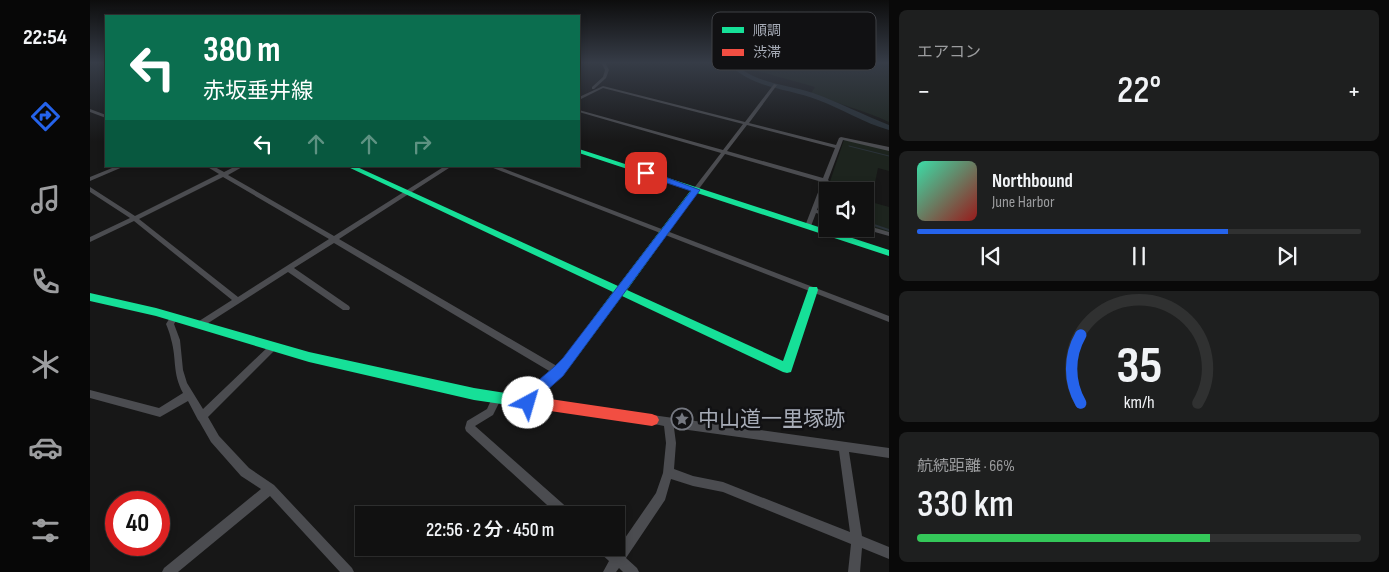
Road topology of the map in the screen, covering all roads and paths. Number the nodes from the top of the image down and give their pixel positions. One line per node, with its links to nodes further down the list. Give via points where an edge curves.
1 (592, 89): 5 (street)
2 (599, 89): 5 (street)
3 (610, 89): 10 (street)
4 (772, 89): 10 (street)
5 (592, 92): 6 (street)
6 (580, 98)
7 (90, 110): 9 (street)
8 (580, 110): 14 (street)
9 (105, 117)
10 (745, 123): 11 (street); 14 (street)
11 (838, 147): 12 (street, via 841,138); 23 (street)
12 (889, 149)
13 (580, 151): 25 (street)
14 (723, 152): 23 (street); 25 (street)
15 (120, 167): 22 (street)
16 (210, 167): 21 (street)
17 (239, 167): 21 (street)
18 (351, 167): 26 (street)
19 (447, 167): 26 (street)
20 (494, 167): 32 (street)
21 (225, 174): 29 (street); 34 (street)
22 (90, 179)
23 (826, 181): 27 (street)
24 (90, 189): 29 (street)
25 (696, 190): 30 (street); 32 (street)
26 (407, 193): 34 (street); 39 (street)
27 (815, 211): 28 (street); 30 (street)
28 (819, 212)
29 (134, 218): 35 (street); 41 (street)
30 (808, 226): 36 (street)
31 (874, 230): 33 (street)
32 (664, 233): 38 (street); 39 (street)
33 (889, 234)
34 (333, 239): 37 (street); 47 (street)
35 (90, 240)
36 (889, 253)
37 (288, 268): 41 (street); 42 (street)
38 (813, 290): 39 (street, via 787,368); 44 (street)
39 (619, 291): 47 (street)
40 (90, 297): 43 (street)
41 (238, 300): 45 (street)
42 (346, 308)
43 (174, 318): 45 (street); 49 (street, via 170,324 176,340 179,370)
44 (889, 319)
45 (199, 326): 46 (street)
46 (273, 347): 50 (street); 52 (street)
47 (559, 372): 51 (street, via 531,396)
48 (90, 394): 49 (street, via 160,413)
49 (189, 395): 52 (street)
50 (496, 399): 51 (street); 59 (street, via 490,412 470,424 470,428)
51 (528, 403): 53 (street)
52 (201, 417): 58 (street, via 245,472)
53 (652, 420): 54 (street)
54 (669, 423): 55 (street); 57 (street)
55 (843, 446): 56 (street); 60 (street)
56 (889, 453)
57 (668, 472): 60 (street, via 693,482 723,487); 63 (street, via 661,496)
58 (270, 489): 64 (street); 65 (street)
59 (557, 506)
60 (857, 540): 61 (street); 68 (street)
61 (889, 553)
62 (612, 556): 63 (street)
63 (617, 560): 66 (street); 67 (street)
64 (168, 572)
65 (348, 572)
66 (609, 572)
67 (633, 572)
68 (854, 572)

